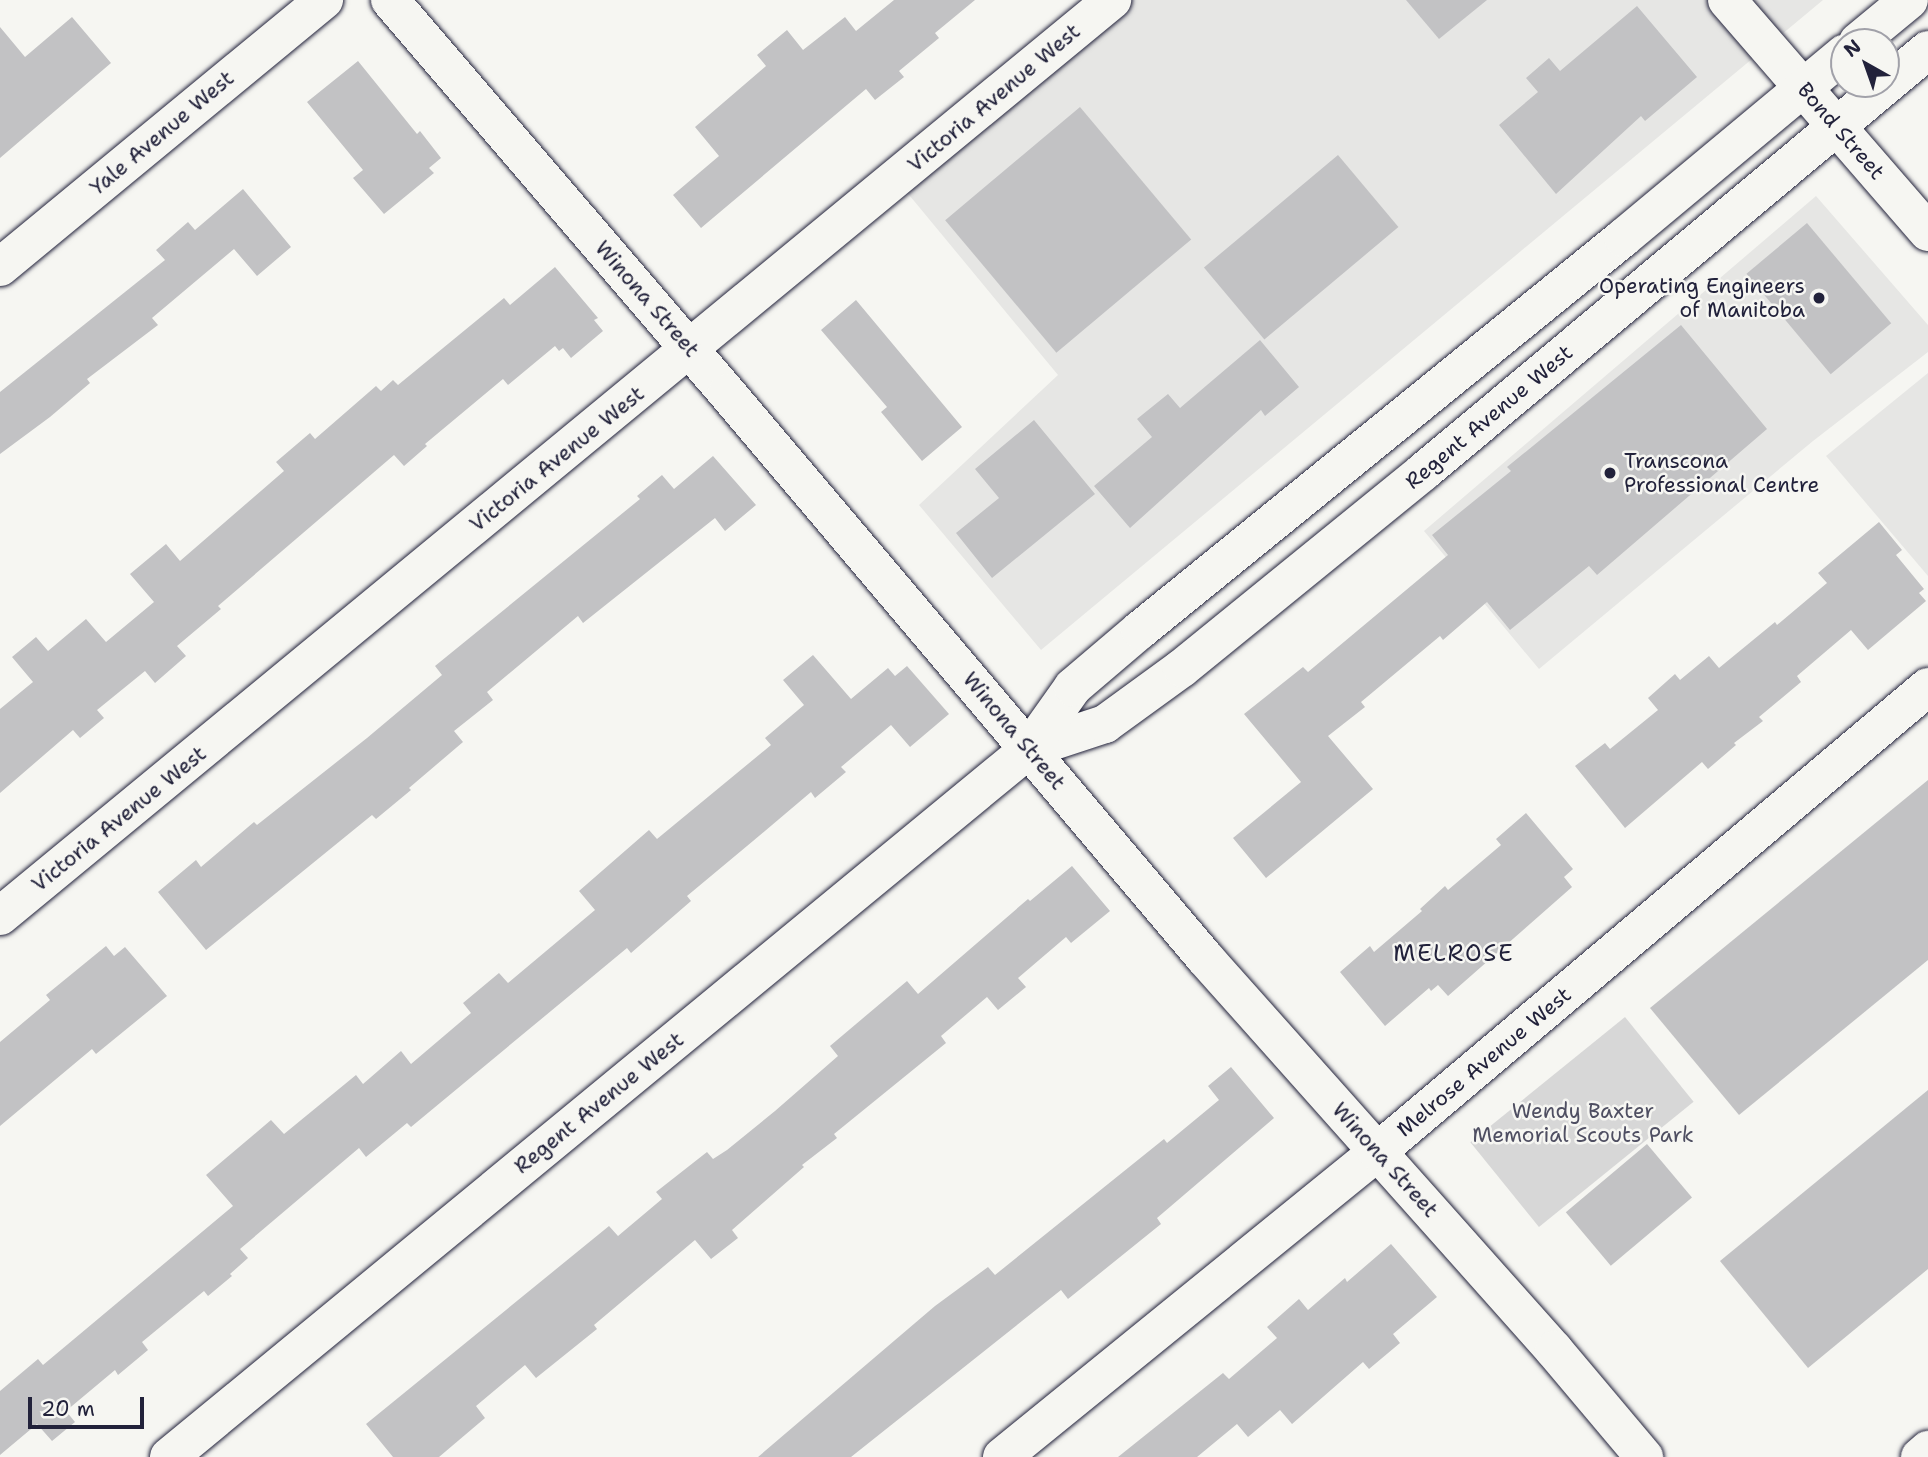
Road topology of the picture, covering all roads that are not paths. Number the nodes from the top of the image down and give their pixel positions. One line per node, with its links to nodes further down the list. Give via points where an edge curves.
1 (324, 0): 12 (street, Yale Avenue West)
2 (390, 0): 13 (street, Winona Street)
3 (1112, 0): 13 (street, Victoria Avenue West)
4 (1727, 0): 9 (street, Bond Street)
5 (1909, 0): 6 (street)
6 (1875, 28)
7 (1928, 50): 10 (street, Regent Avenue West)
8 (1830, 66): 9 (street, Regent Avenue West)
9 (1803, 88): 10 (street, Bond Street); 15 (street, Regent Avenue West, via 1073,687)
10 (1836, 127): 11 (street, Bond Street); 15 (street, Regent Avenue West, via 1182,668 1105,724)
11 (1928, 232)
12 (0, 267)
13 (691, 349): 15 (street, Winona Street); 16 (street, Victoria Avenue West)
14 (1928, 687): 17 (street, Melrose Avenue West)
15 (1029, 749): 17 (street, Winona Street); 19 (street, Regent Avenue West)
16 (0, 916)
17 (1377, 1152): 20 (street, Melrose Avenue West); 21 (street, Winona Street)
18 (1928, 1450): 22 (street)
19 (169, 1457)
20 (1002, 1457)
21 (1644, 1457)
22 (1920, 1457)

